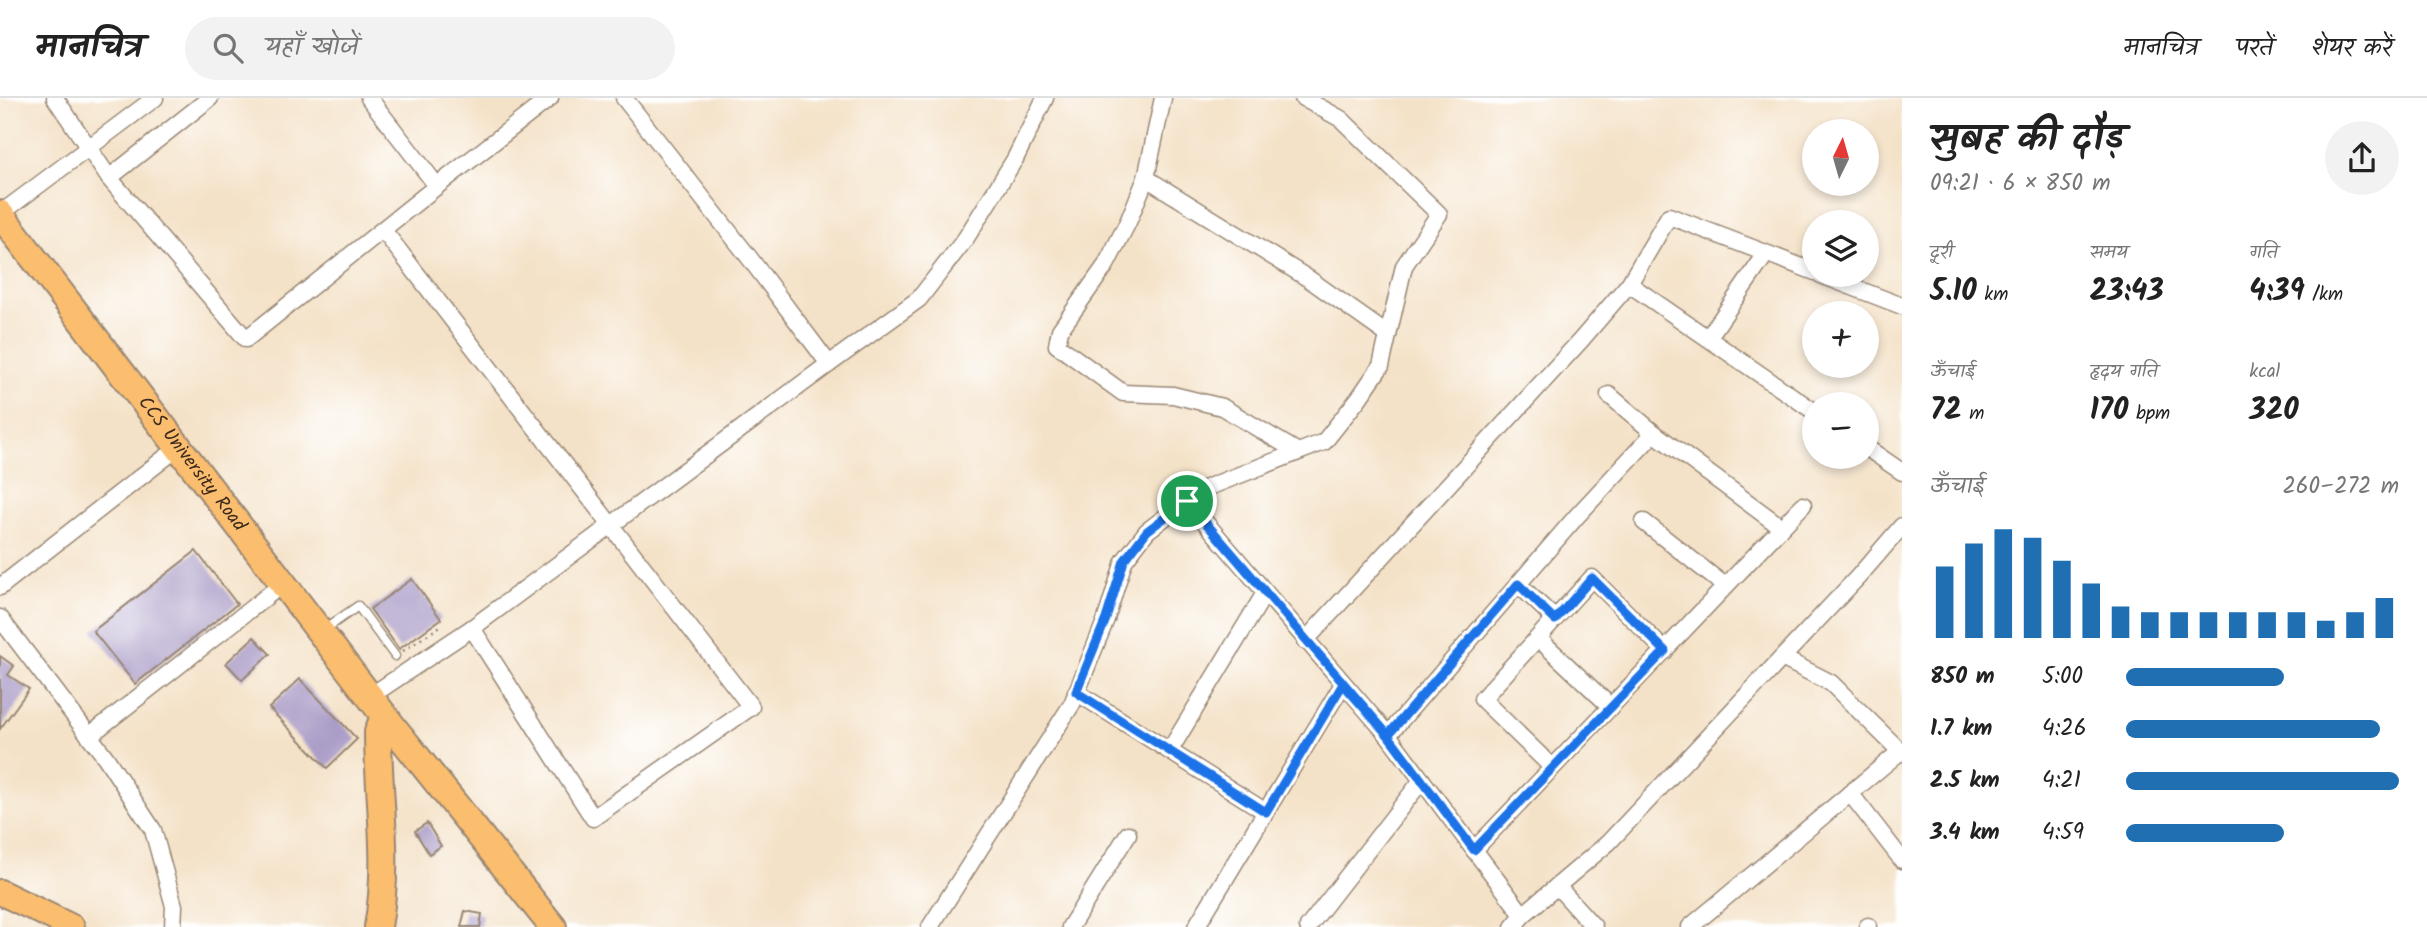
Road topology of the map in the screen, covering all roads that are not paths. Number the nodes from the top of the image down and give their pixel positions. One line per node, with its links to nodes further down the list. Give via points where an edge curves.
1 (55, 98): 10 (street)
2 (155, 98): 10 (street)
3 (211, 98): 11 (street)
4 (369, 98): 13 (street)
5 (550, 98): 13 (street)
6 (624, 98): 26 (street)
7 (1045, 98): 26 (street, via 967,238 919,299)
8 (1163, 98): 12 (street)
9 (1303, 98): 24 (street, via 1341,119 1439,214 1404,266)
10 (90, 148): 11 (street); 14 (street)
11 (109, 178): 15 (street, via 246,339)
12 (1146, 178): 24 (street, via 1309,279); 30 (street, via 1106,265 1060,330 1057,345 1123,393 1173,395 1222,407)
13 (437, 186): 15 (street)
14 (0, 214): 57 (highway, CCS University Road)
15 (383, 230): 37 (street)
16 (0, 242): 32 (highway, CCS University Road)
17 (1766, 254): 18 (street); 19 (street, via 1669,216); 25 (street)
18 (1802, 267)
19 (1629, 284): 25 (street); 50 (street)
20 (1853, 287): 21 (street)
21 (1869, 293): 22 (street); 23 (street)
22 (1902, 306)
23 (1902, 319)
24 (1388, 335): 30 (street, via 1381,366 1359,398 1324,442)
25 (1708, 338): 28 (street)
26 (829, 363): 37 (street)
27 (1609, 395): 29 (street)
28 (1802, 403)
29 (1654, 433): 39 (street); 40 (street)
30 (1298, 452): 34 (street, via 1201,490)
31 (1879, 456): 33 (street)
32 (166, 457): 42 (street); 43 (highway, CCS University Road)
33 (1902, 472)
34 (1187, 501): 44 (street); 55 (street, via 1147,531 1124,561)
35 (1803, 505): 39 (street)
36 (1644, 522): 41 (street)
37 (610, 525): 48 (street); 48 (street, via 751,707 593,818)
38 (1902, 526): 53 (street)
39 (1781, 527): 41 (street)
40 (1518, 584): 46 (street); 58 (street)
41 (1726, 586): 51 (street)
42 (0, 587)
43 (271, 593): 57 (highway, CCS University Road); 59 (street)
44 (1265, 593): 50 (street); 60 (street)
45 (0, 618): 59 (street)
46 (1555, 620): 49 (street); 51 (street, via 1592,578)
47 (331, 625): 52 (lane, via 358,606)
48 (472, 628): 57 (street)
49 (1538, 638): 56 (street); 62 (street, via 1482,699)
50 (1305, 641): 54 (street)
51 (1665, 651): 56 (street)
52 (395, 656)
53 (1782, 658): 61 (street, via 1831,683); 69 (street, via 1608,843)
54 (1343, 684): 58 (street); 65 (street)
55 (1076, 692): 60 (street); 80 (street)
56 (1611, 707): 62 (street)
57 (383, 723): 76 (highway, via 385,857); 77 (highway, via 400,847); 78 (highway, CCS University Road); 79 (highway, CCS University Road)
58 (1388, 735): 63 (street)
59 (89, 736): 75 (street, via 153,830 174,906)
60 (1170, 750): 65 (street)
61 (1902, 752): 64 (street)
62 (1552, 767): 67 (street)
63 (1422, 780): 67 (street); 83 (street)
64 (1850, 793): 68 (street); 85 (street)
65 (1266, 812): 82 (street)
66 (1128, 834): 81 (street)
67 (1474, 850): 72 (street)
68 (1902, 860)
69 (1557, 886): 72 (street); 84 (street)
70 (0, 892): 74 (main road)
71 (0, 911): 73 (main road)
72 (1518, 921)
73 (33, 927)
74 (72, 927)
75 (173, 927)
76 (378, 927)
77 (397, 927)
78 (536, 927)
79 (553, 927)
80 (930, 927)
81 (1070, 927)
82 (1196, 927)
83 (1308, 927)
84 (1594, 927)
85 (1690, 927)

